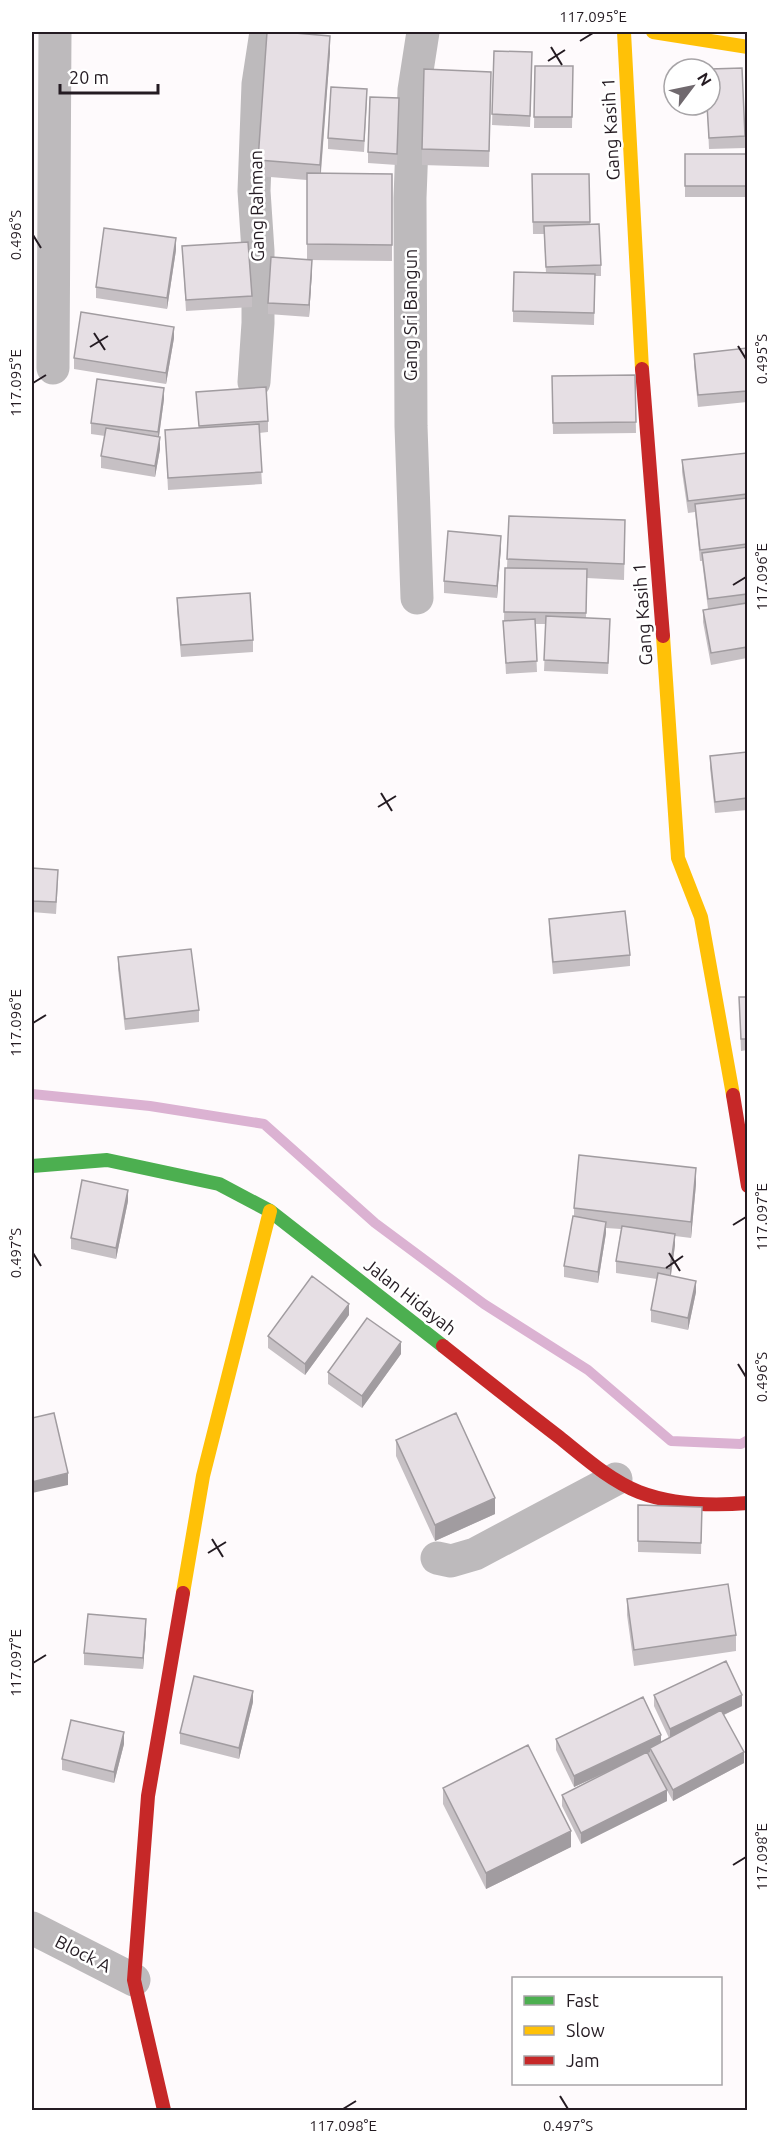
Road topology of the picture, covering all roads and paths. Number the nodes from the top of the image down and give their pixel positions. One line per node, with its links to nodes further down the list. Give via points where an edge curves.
1 (55, 32): 7 (street)
2 (266, 32): 8 (street, Gang Rahman, via 257,96 254,191 258,323)
3 (423, 32): 9 (street, Gang Sri Bangun, via 414,90 410,198)
4 (624, 32): 11 (street, Gang Kasih 1, via 642,366 678,858 701,918)
5 (653, 32): 6 (street)
6 (747, 46)
7 (53, 368)
8 (254, 382)
9 (417, 598)
10 (32, 1166): 12 (street, Jalan Hidayah, via 107,1160 219,1184)
11 (747, 1186)
12 (270, 1211): 13 (street, Jalan Hidayah); 17 (street, via 203,1476 148,1796)
13 (616, 1479): 14 (street, Jalan Hidayah, via 656,1497 704,1505); 15 (street, via 475,1554 451,1561)
14 (747, 1503)
15 (437, 1558)
16 (32, 1928): 17 (street, Block A)
17 (134, 1980): 18 (street)
18 (165, 2110)

